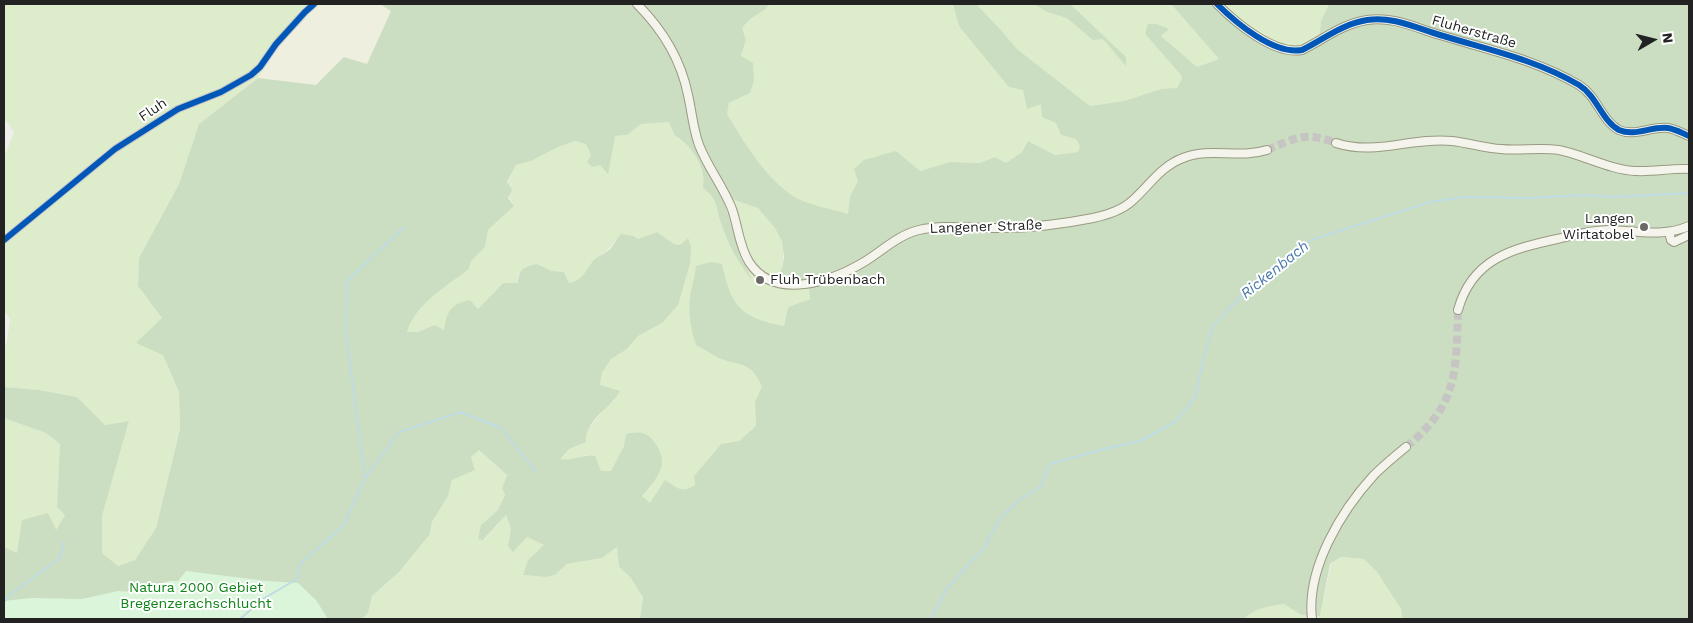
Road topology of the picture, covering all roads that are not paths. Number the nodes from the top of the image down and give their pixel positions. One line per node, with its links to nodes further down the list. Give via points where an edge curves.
1 (314, 4): 11 (street, Fluh, via 251,75 212,96 178,108 115,150)
2 (637, 4): 6 (main road, Langener Straße, via 663,35 679,64 698,143 725,192 748,260 763,277 776,283 802,284 824,280 859,265 904,235 927,228 1028,227 1101,216 1125,207 1162,170 1183,158 1211,153 1255,154)
3 (1217, 4): 4 (main road, Fluherstraße, via 1254,34 1279,48 1294,51 1302,50 1350,24 1383,19 1397,21 1549,70 1581,86 1611,124 1624,132 1667,128)
4 (1689, 136)
5 (1336, 143): 7 (main road, via 1362,149 1430,140 1453,141 1496,149 1556,150 1636,171)
6 (1268, 150)
7 (1689, 169)
8 (1689, 226): 9 (main road)
9 (1669, 232): 10 (main road, via 1674,242); 12 (main road, via 1608,230 1544,242 1505,254 1475,274)
10 (1689, 235)
11 (4, 240)
12 (1458, 310)
13 (1406, 447): 14 (main road, via 1359,492 1336,527 1324,550 1315,580)
14 (1312, 619)

